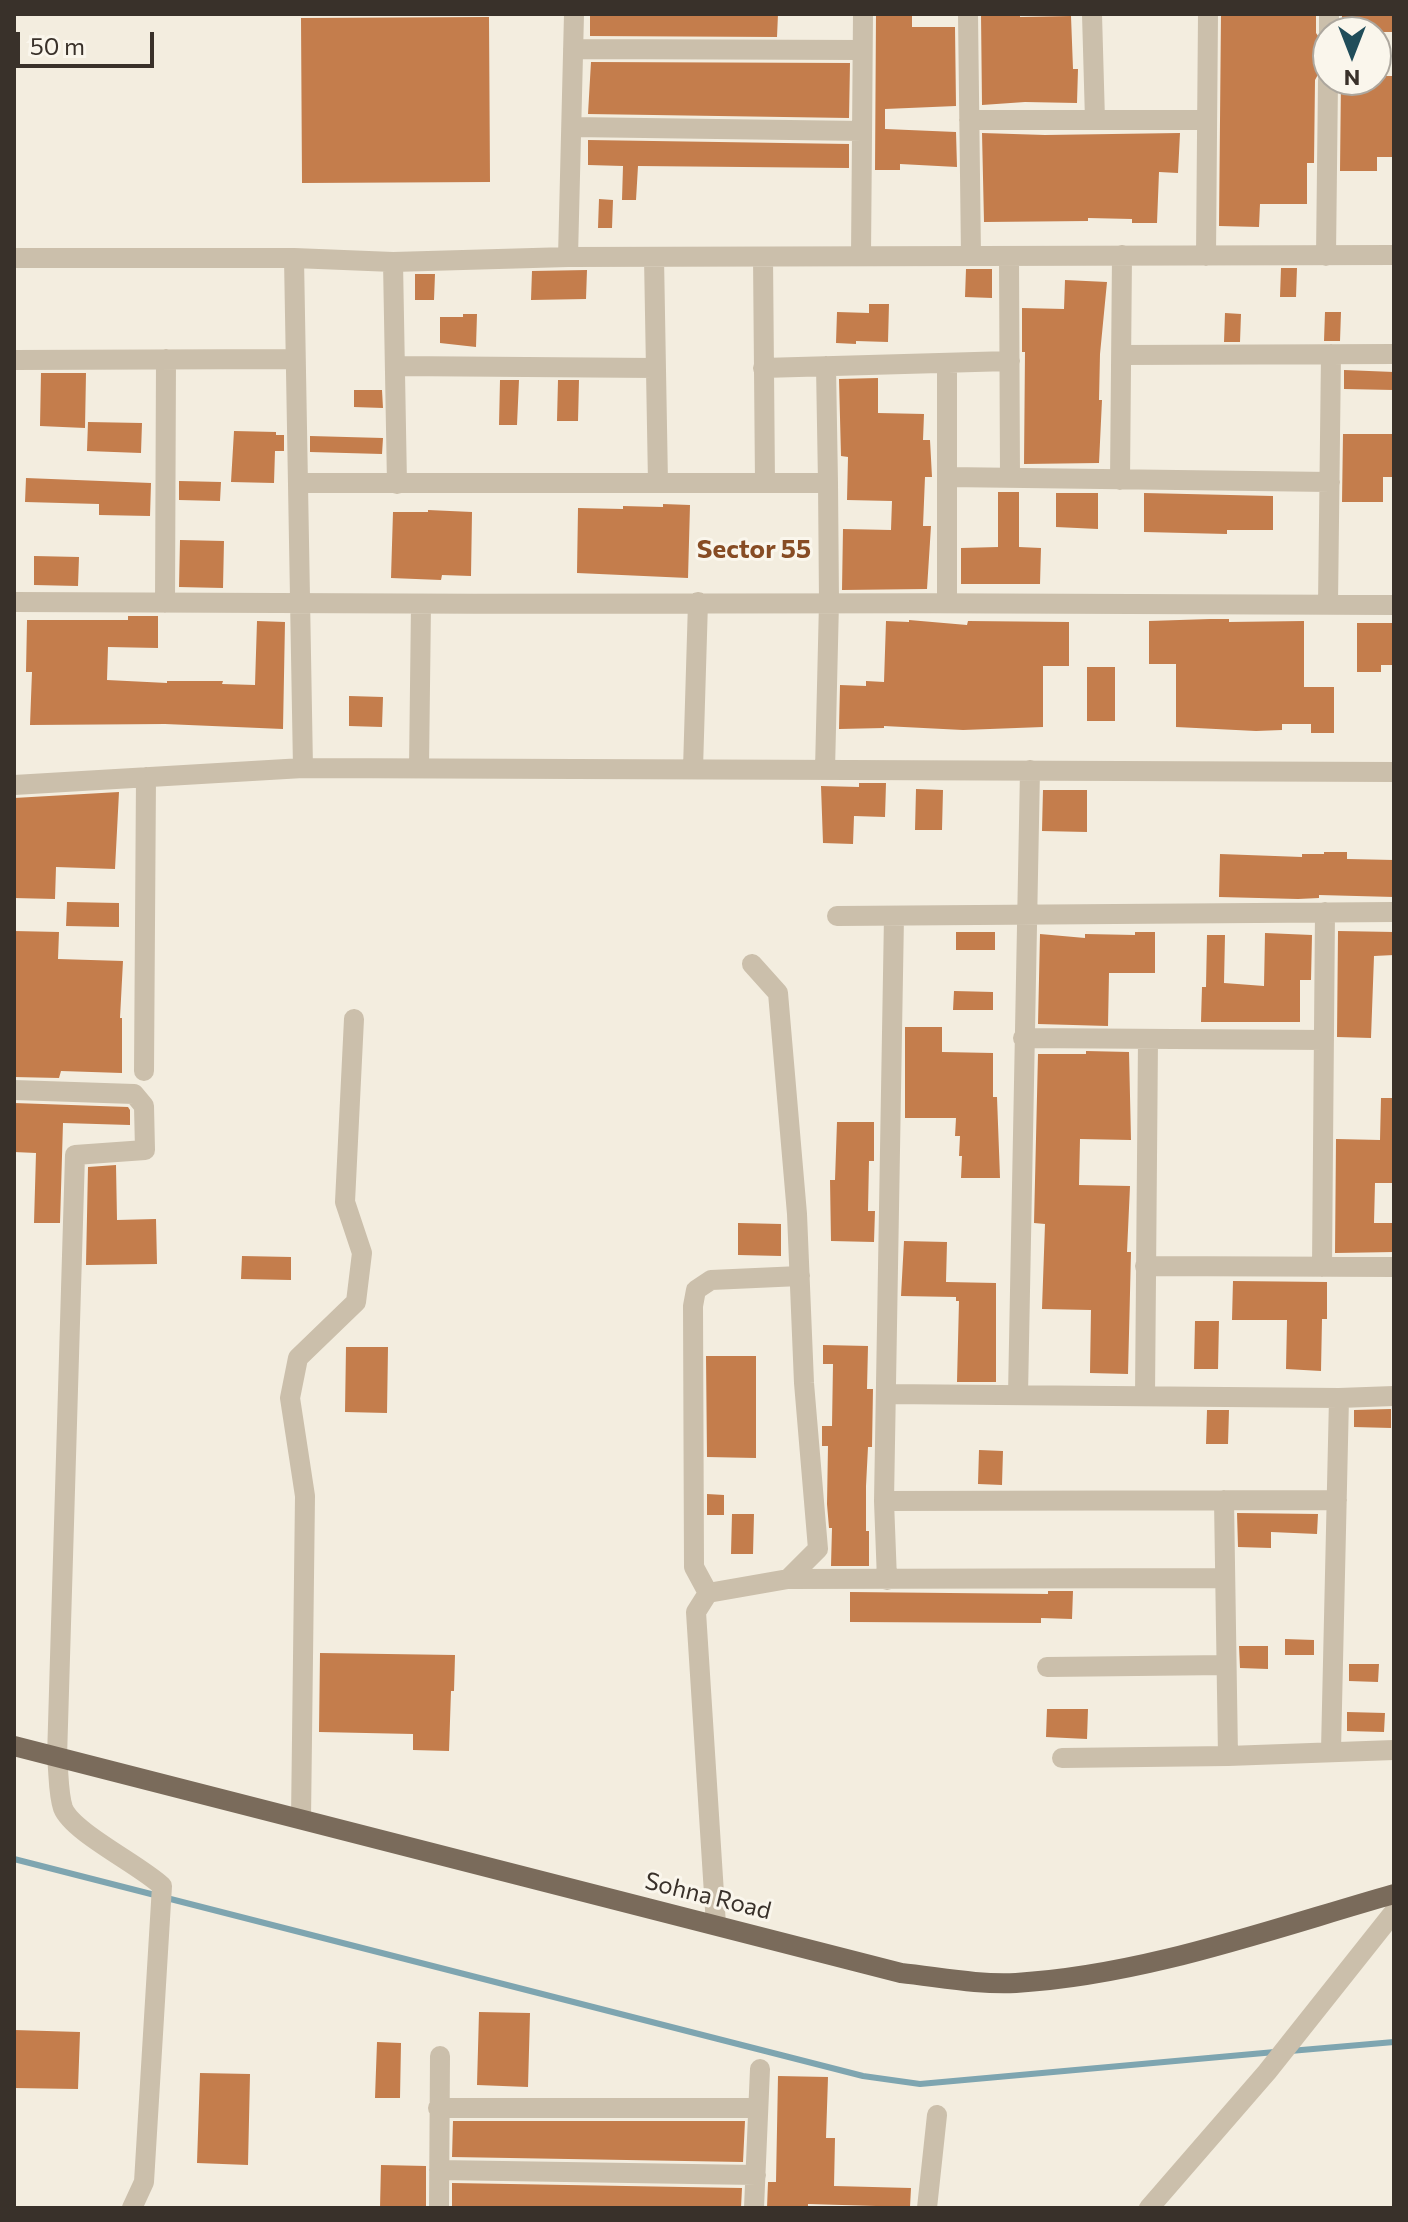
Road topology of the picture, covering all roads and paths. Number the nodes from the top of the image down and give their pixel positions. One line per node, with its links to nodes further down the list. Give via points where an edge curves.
1 (574, 14): 6 (street)
2 (863, 14): 7 (street)
3 (968, 14): 9 (street)
4 (1092, 14): 10 (street)
5 (1208, 14): 11 (street)
6 (573, 49): 7 (street); 12 (street)
7 (862, 50): 13 (street)
8 (1328, 96): 20 (street)
9 (969, 120): 10 (street); 17 (street)
10 (1095, 120): 11 (street)
11 (1207, 120): 19 (street)
12 (572, 127): 13 (street); 22 (street)
13 (862, 131): 16 (street)
14 (1122, 255): 18 (street); 19 (street); 30 (street)
15 (1394, 255): 20 (street)
16 (861, 256): 17 (street); 24 (street)
17 (971, 256): 18 (street)
18 (1009, 256): 34 (street)
19 (1206, 256): 20 (street)
20 (1326, 256)
21 (14, 257): 25 (street); 27 (street)
22 (568, 257): 23 (street); 26 (street)
23 (654, 257): 24 (street); 38 (street)
24 (763, 257): 39 (street)
25 (294, 258): 26 (street); 32 (street)
26 (393, 262): 36 (street)
27 (14, 271)
28 (1331, 354): 29 (street); 30 (street); 43 (street)
29 (1394, 354)
30 (1122, 355): 42 (street)
31 (166, 359): 32 (street); 33 (street); 53 (street)
32 (295, 359): 44 (street)
33 (14, 360)
34 (1010, 361): 35 (street); 41 (street)
35 (947, 363): 37 (street); 40 (street)
36 (397, 366): 38 (street); 48 (street)
37 (826, 366): 39 (street); 47 (street)
38 (655, 368): 45 (street)
39 (763, 368): 46 (street)
40 (948, 477): 41 (street); 52 (street)
41 (1010, 478): 42 (street)
42 (1120, 480): 43 (street)
43 (1330, 482): 55 (street)
44 (298, 483): 48 (street); 56 (street)
45 (658, 483): 46 (street); 48 (street)
46 (765, 483): 47 (street)
47 (828, 483): 51 (street)
48 (397, 484)
49 (14, 602): 53 (street)
50 (698, 602): 51 (street); 54 (street); 60 (street)
51 (829, 602): 52 (street); 61 (street)
52 (947, 602): 55 (street)
53 (165, 603): 56 (street)
54 (421, 604): 56 (street); 59 (street)
55 (1328, 604): 57 (street)
56 (300, 605): 58 (street)
57 (1394, 605)
58 (303, 768): 59 (street); 64 (street)
59 (419, 768): 60 (street)
60 (693, 769): 61 (street)
61 (825, 770): 62 (street)
62 (1030, 770): 63 (street); 68 (street)
63 (1394, 772)
64 (146, 777): 65 (street); 76 (street)
65 (14, 785)
66 (1325, 912): 67 (street); 68 (street); 75 (street)
67 (1394, 912)
68 (1025, 915): 70 (street); 73 (street)
69 (837, 916): 70 (street)
70 (894, 916): 82 (street)
71 (752, 964): 81 (street, via 778,993)
72 (354, 1019): 102 (street, via 345,1202 362,1253 356,1302 298,1358 290,1398 305,1496)
73 (1023, 1038): 74 (street); 83 (street)
74 (1148, 1039): 75 (street); 78 (street)
75 (1324, 1040): 79 (street)
76 (144, 1071)
77 (14, 1090): 100 (street, via 134,1094 144,1106 145,1150 75,1155)
78 (1145, 1266): 79 (street); 84 (street)
79 (1322, 1267): 80 (street)
80 (1394, 1267)
81 (800, 1276): 91 (street, via 818,1549); 93 (street, via 711,1280 696,1290 694,1567)
82 (886, 1394): 83 (street); 89 (street)
83 (1018, 1395): 84 (street)
84 (1145, 1396): 86 (street)
85 (1394, 1396): 86 (street)
86 (1339, 1398): 88 (street)
87 (1224, 1500): 88 (street); 89 (street); 90 (street)
88 (1337, 1500): 97 (street)
89 (884, 1501): 92 (street)
90 (1225, 1578): 92 (street); 94 (street)
91 (788, 1579): 92 (street); 93 (street)
92 (887, 1580)
93 (708, 1593): 105 (street, via 696,1612)
94 (1226, 1665): 95 (street); 99 (street)
95 (1047, 1667)
96 (14, 1746): 100 (main road, Sohna Road)
97 (1331, 1750): 98 (street); 99 (street)
98 (1394, 1750)
99 (1228, 1756): 101 (street)
100 (57, 1758): 102 (main road, Sohna Road); 113 (street, via 63,1810 96,1841 162,1886 144,2182)
101 (1062, 1758)
102 (301, 1819): 105 (main road, Sohna Road)
103 (1394, 1894): 105 (main road, Sohna Road, via 1152,1962 1014,1983 901,1973)
104 (1394, 1912): 117 (street, via 1267,2072)
105 (716, 1925)
106 (440, 2056): 108 (street)
107 (760, 2069): 109 (street)
108 (438, 2108): 109 (street); 111 (street)
109 (758, 2108): 112 (street)
110 (937, 2115): 116 (street)
111 (439, 2170): 112 (street); 114 (street)
112 (756, 2175): 115 (street)
113 (132, 2208)
114 (439, 2208)
115 (754, 2208)
116 (927, 2208)
117 (1149, 2208)

